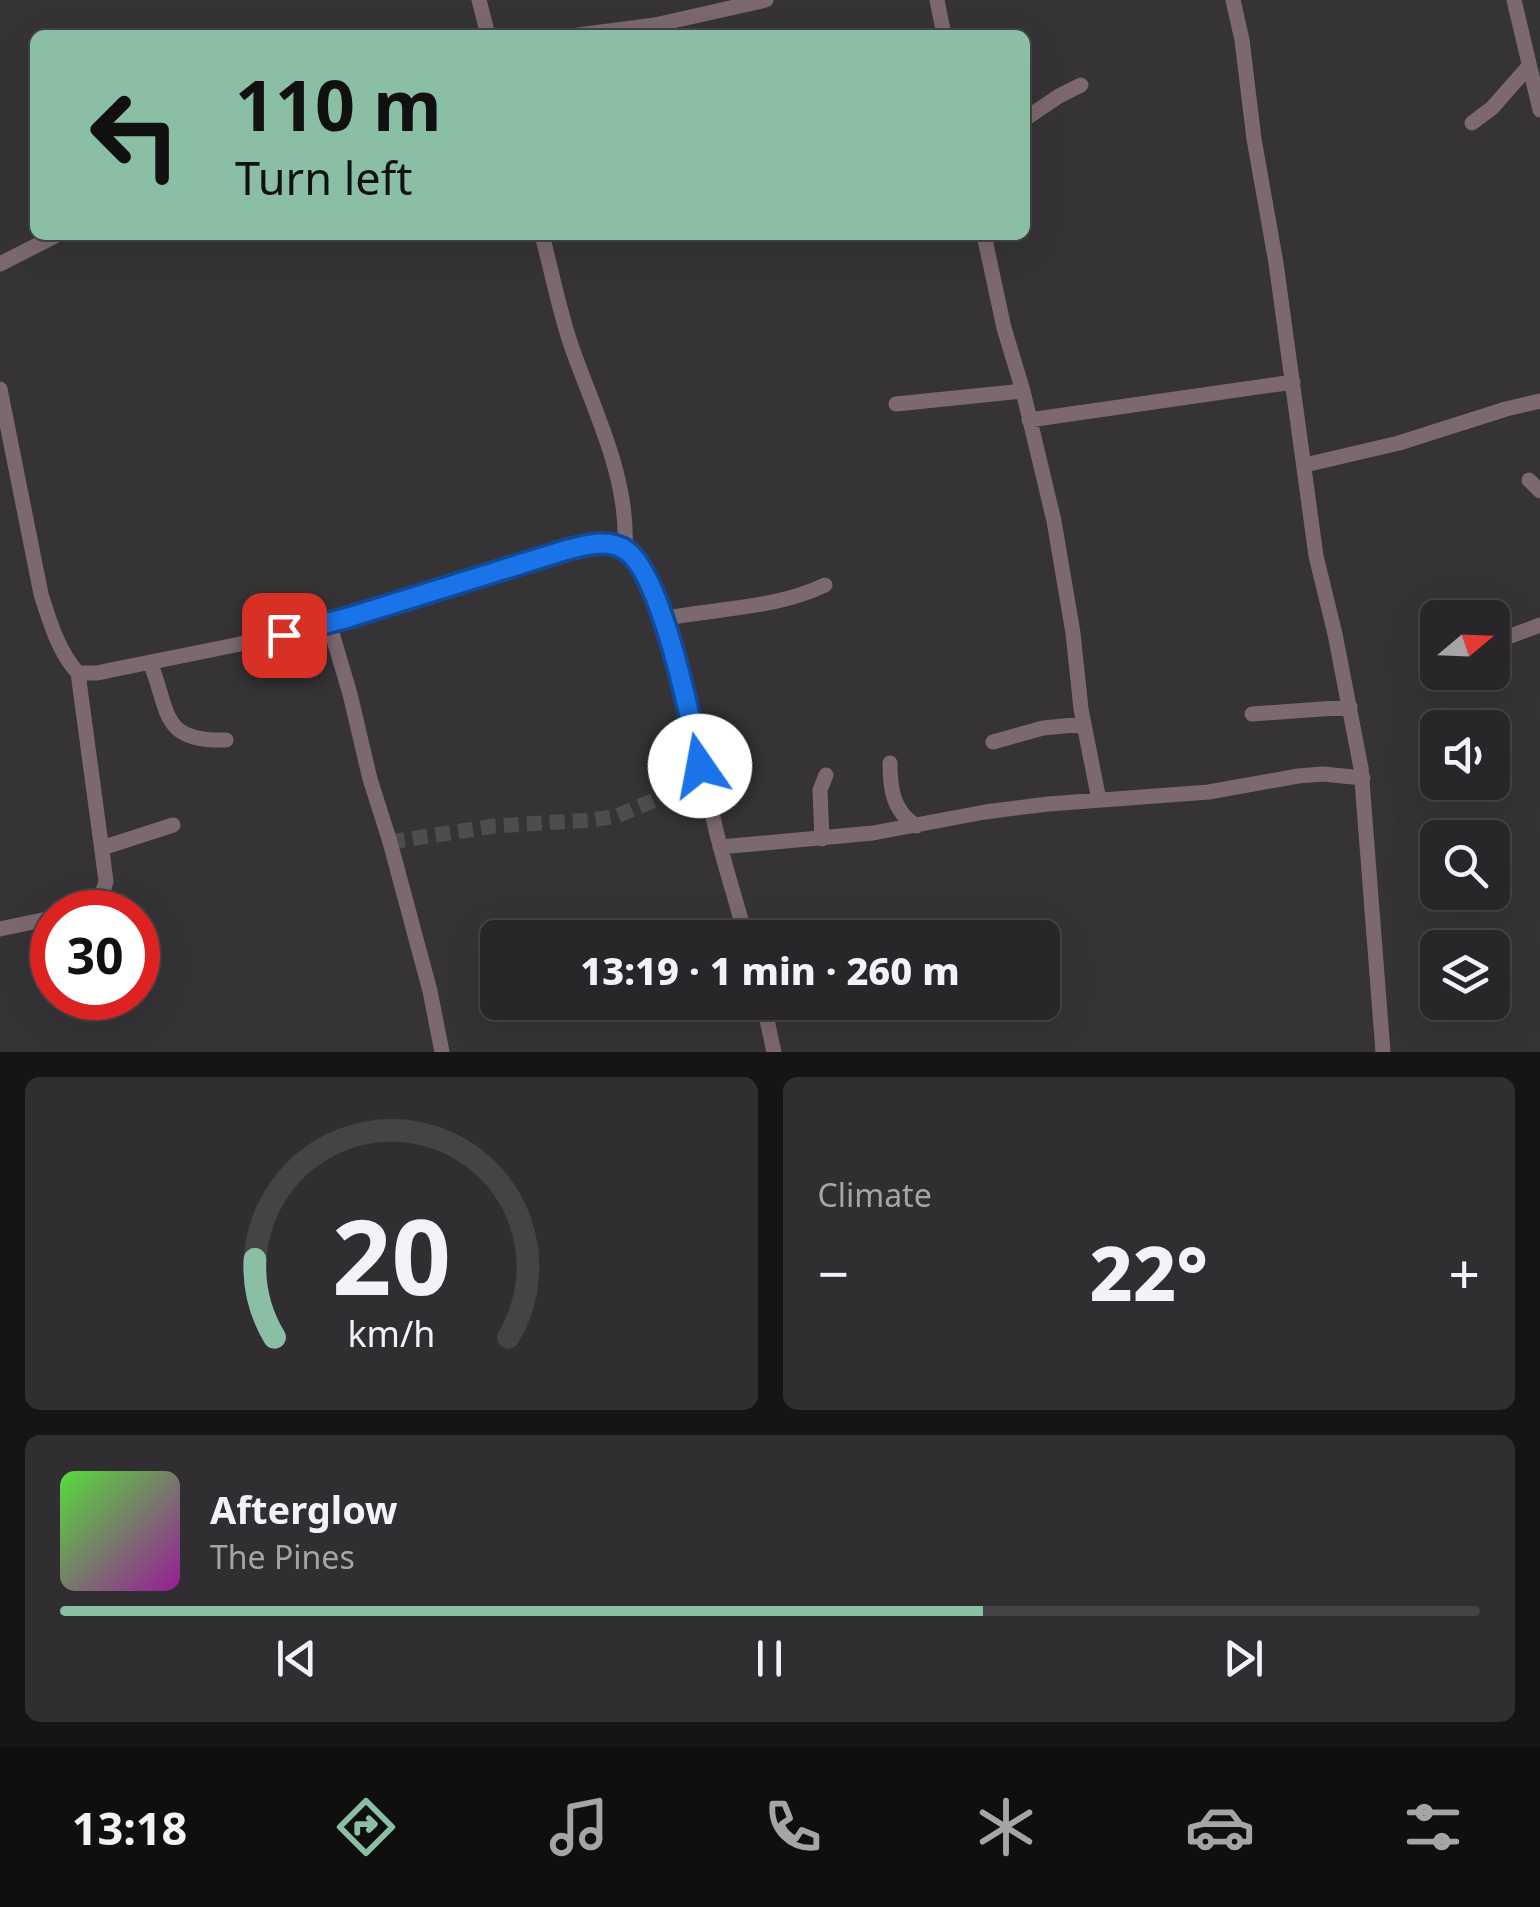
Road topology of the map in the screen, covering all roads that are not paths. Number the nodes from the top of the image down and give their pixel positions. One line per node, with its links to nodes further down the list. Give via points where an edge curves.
1 (479, 0): 6 (street)
2 (766, 0): 7 (street)
3 (937, 0): 8 (street)
4 (1233, 0): 18 (street)
5 (1514, 0): 9 (street)
6 (487, 30)
7 (616, 30)
8 (943, 30)
9 (1529, 66): 11 (street); 13 (street)
10 (1081, 84): 12 (street)
11 (1540, 110)
12 (1030, 116)
13 (1472, 124)
14 (48, 240): 17 (street)
15 (543, 240): 25 (street, via 570,342 614,464)
16 (985, 240): 20 (street)
17 (0, 264)
18 (1292, 382): 23 (street); 24 (street)
19 (0, 389): 32 (street, via 35,572 52,626)
20 (1022, 392): 22 (street); 23 (street)
21 (1540, 401): 24 (street)
22 (896, 404)
23 (1029, 420): 35 (street, via 1064,576)
24 (1304, 466): 33 (street, via 1316,556)
25 (624, 549): 27 (street, via 636,560); 28 (street, via 598,543 566,550)
26 (824, 585): 27 (street, via 796,597)
27 (663, 619): 45 (street)
28 (329, 623): 31 (street); 52 (street)
29 (1540, 626): 30 (street)
30 (1510, 636)
31 (150, 662): 32 (street); 36 (street, via 179,731)
32 (78, 672): 46 (street)
33 (1350, 707): 34 (street); 40 (street)
34 (1252, 714)
35 (1084, 724): 37 (street); 41 (street)
36 (226, 740)
37 (993, 742)
38 (890, 763): 43 (street, via 896,806)
39 (826, 775): 44 (street, via 820,790)
40 (1363, 778): 41 (street, via 1323,774); 54 (street)
41 (1100, 800): 43 (street)
42 (172, 824): 46 (street)
43 (917, 826): 44 (street)
44 (822, 839): 45 (street)
45 (720, 847): 48 (street)
46 (102, 848): 47 (street)
47 (104, 890)
48 (741, 920)
49 (30, 923): 50 (street)
50 (0, 929)
51 (766, 1020): 53 (street)
52 (442, 1052)
53 (774, 1052)
54 (1383, 1052)

